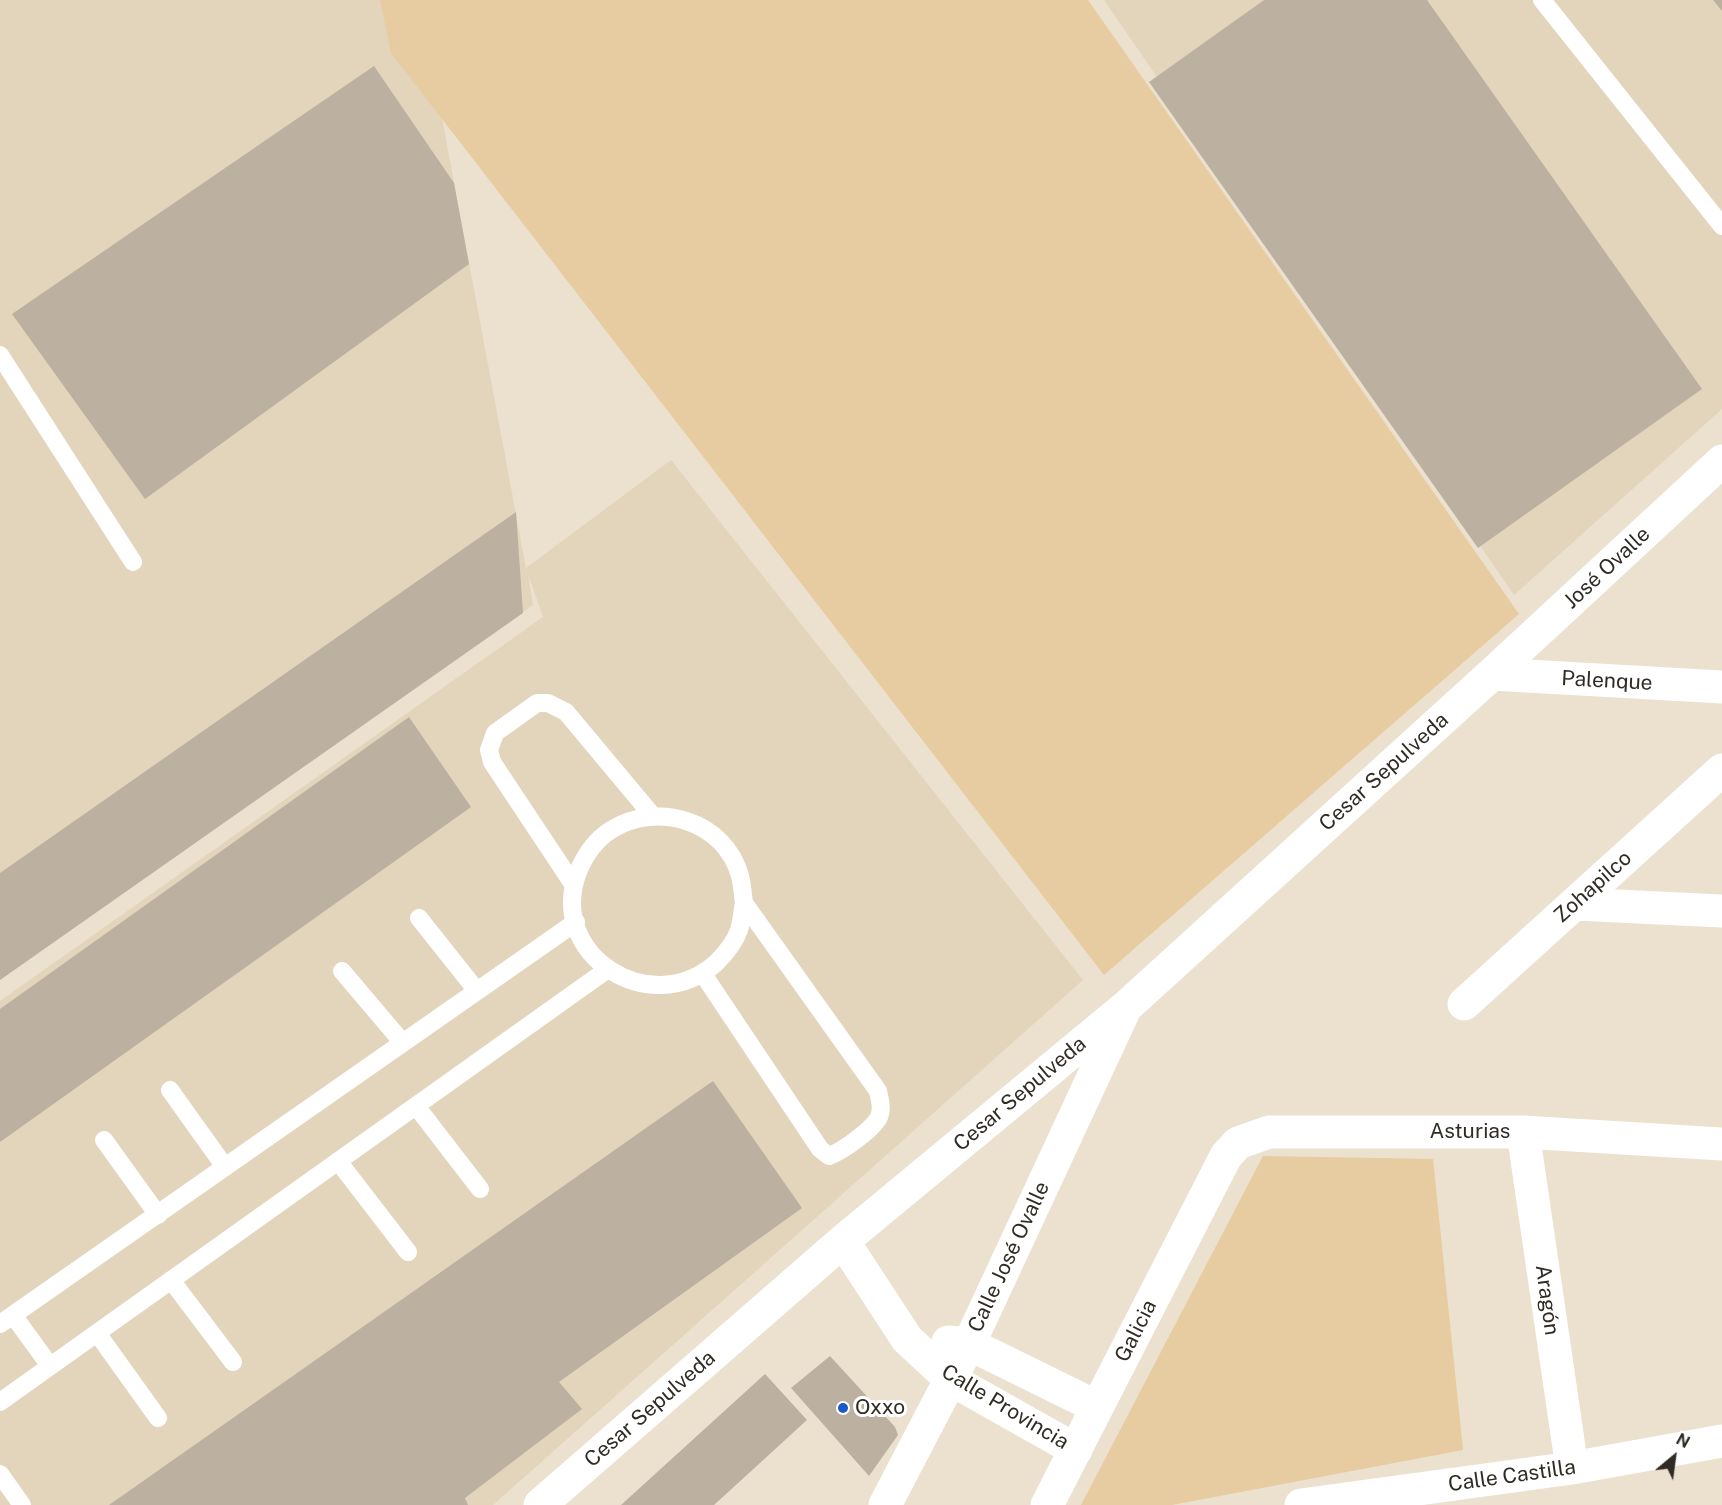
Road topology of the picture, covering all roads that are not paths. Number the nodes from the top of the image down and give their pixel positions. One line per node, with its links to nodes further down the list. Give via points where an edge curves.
1 (1542, 0): 2 (lane)
2 (1722, 226)
3 (0, 355): 5 (lane)
4 (1722, 461): 6 (street, José Ovalle)
5 (133, 562)
6 (1492, 674): 7 (street, Palenque); 21 (street, Cesar Sepulveda)
7 (1722, 687)
8 (1722, 770): 12 (street, Zohapilco)
9 (652, 815): 10 (lane, via 625,821 601,836 583,858); 10 (lane, via 566,712 548,703 537,704 495,733 489,750 492,762); 11 (lane, via 680,818 706,830 727,849 740,874)
10 (573, 884): 15 (lane)
11 (744, 903): 18 (lane, via 734,939 724,955); 18 (lane, via 878,1091 881,1107 877,1119 842,1151 829,1156 819,1149)
12 (1575, 904): 13 (street); 20 (street, Zohapilco)
13 (1722, 911)
14 (419, 918): 19 (lane)
15 (576, 922): 16 (lane, via 581,939); 19 (lane)
16 (608, 969): 18 (lane, via 621,978 648,986 677,984); 24 (lane)
17 (342, 971): 22 (lane)
18 (703, 974)
19 (477, 992): 22 (lane)
20 (1464, 1004)
21 (1127, 1006): 33 (street, Cesar Sepulveda); 39 (street, Calle José Ovalle)
22 (403, 1044): 30 (lane)
23 (170, 1090): 30 (lane)
24 (416, 1106): 29 (lane); 31 (lane)
25 (1523, 1132): 27 (street, Asturias); 28 (street, Asturias, via 1269,1132 1238,1143); 48 (street, Aragón)
26 (104, 1140): 32 (lane)
27 (1722, 1144)
28 (1226, 1156): 44 (street, Galicia)
29 (338, 1161): 34 (lane); 35 (lane)
30 (225, 1167): 32 (lane)
31 (480, 1189)
32 (158, 1215): 36 (lane)
33 (843, 1241): 38 (street, Calle Provincia); 51 (street, Cesar Sepulveda)
34 (408, 1252)
35 (171, 1280): 37 (lane); 40 (lane)
36 (6, 1320): 41 (lane)
37 (97, 1333): 41 (lane); 45 (lane)
38 (907, 1339): 39 (street, Calle Provincia); 42 (street, Calle Provincia)
39 (969, 1344): 42 (street, Calle José Ovalle); 44 (street, Calle Provincia)
40 (233, 1362)
41 (50, 1366): 43 (lane)
42 (950, 1379): 47 (street, Calle Provincia); 52 (street, Calle José Ovalle)
43 (0, 1402)
44 (1097, 1407): 47 (street, Galicia)
45 (158, 1418)
46 (1722, 1442): 48 (street, Calle Castilla)
47 (1076, 1450): 53 (street, Galicia)
48 (1572, 1468): 54 (street, Calle Castilla)
49 (0, 1474): 50 (lane)
50 (22, 1505)
51 (540, 1505)
52 (885, 1505)
53 (1047, 1505)
54 (1301, 1505)

